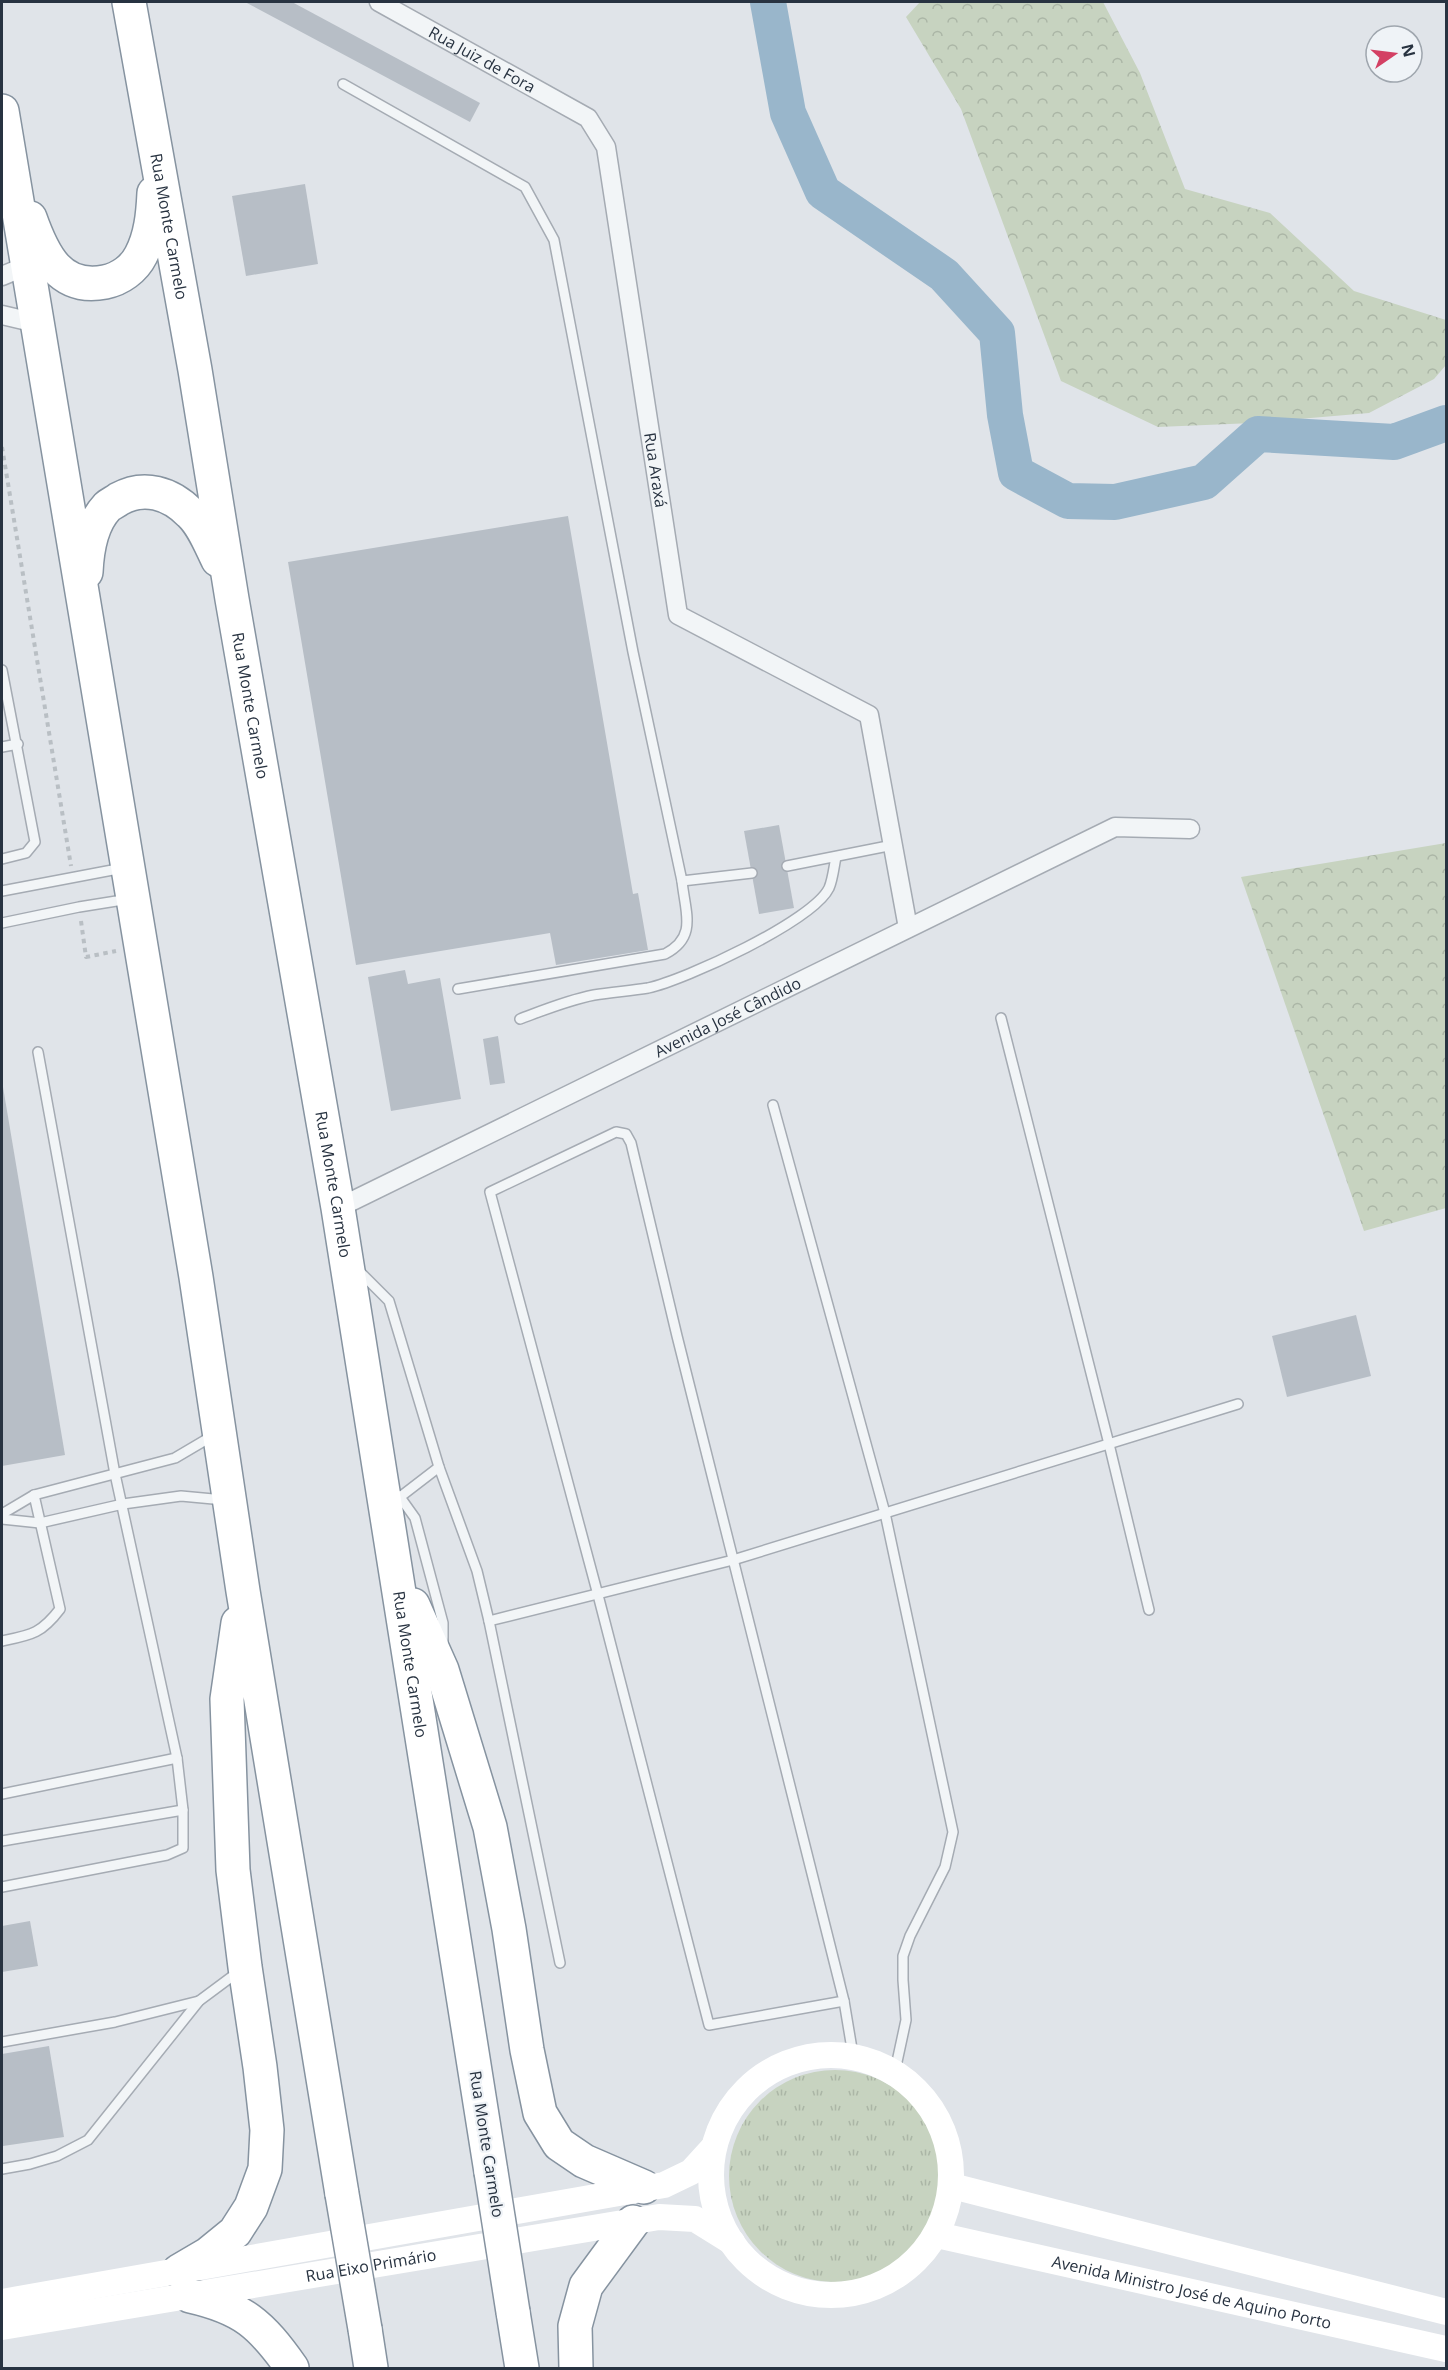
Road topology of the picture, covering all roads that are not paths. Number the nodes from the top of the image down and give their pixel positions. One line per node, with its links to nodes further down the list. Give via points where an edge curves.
1 (129, 2): 6 (highway, Rua Monte Carmelo)
2 (379, 2): 5 (street, Rua Juiz de Fora)
3 (343, 84): 23 (lane, via 525,187 554,240 633,652)
4 (2, 111): 7 (highway)
5 (588, 118): 17 (street, Rua Araxá, via 606,147 678,615 869,715)
6 (153, 131): 7 (highway, via 156,164 148,239 129,271 111,281 76,282 60,272 45,254); 11 (highway, Rua Monte Carmelo)
7 (9, 157): 8 (highway)
8 (14, 271): 10 (highway)
9 (2, 315): 10 (street)
10 (36, 323): 12 (highway)
11 (232, 599): 12 (highway, via 207,537 191,514 173,498 153,491 129,494 107,506 95,525 87,553); 33 (highway, Rua Monte Carmelo)
12 (84, 606): 21 (highway)
13 (2, 670): 14 (lane)
14 (18, 744): 15 (lane); 19 (lane, via 35,842 26,853)
15 (2, 747)
16 (1190, 829): 27 (street, Avenida José Cândido, via 1115,827)
17 (893, 846): 18 (lane); 27 (street)
18 (836, 857): 20 (lane); 30 (lane, via 828,888 814,906 788,925 681,977 648,987 562,1002)
19 (2, 859)
20 (788, 866)
21 (128, 867): 24 (lane); 25 (highway)
22 (752, 873): 23 (lane)
23 (682, 881): 28 (lane, via 687,931 684,941 665,954)
24 (2, 891)
25 (133, 899): 26 (lane); 36 (highway)
26 (2, 923)
27 (908, 928): 33 (street, Avenida José Cândido)
28 (458, 989)
29 (1001, 1018): 37 (lane)
30 (520, 1019)
31 (38, 1052): 39 (lane)
32 (773, 1105): 44 (lane)
33 (338, 1208): 34 (highway, Rua Monte Carmelo)
34 (346, 1259): 38 (lane, via 389,1301); 40 (highway, Rua Monte Carmelo)
35 (1238, 1404): 37 (lane)
36 (220, 1432): 39 (lane, via 175,1458); 42 (highway)
37 (1109, 1444): 44 (lane); 52 (lane)
38 (439, 1467): 40 (lane); 53 (lane, via 477,1571)
39 (115, 1474): 41 (lane); 43 (lane)
40 (392, 1492): 49 (highway, Rua Monte Carmelo); 55 (lane, via 415,1518 443,1623)
41 (34, 1495): 45 (lane); 47 (lane)
42 (230, 1501): 43 (lane, via 181,1496); 50 (highway)
43 (123, 1504): 47 (lane); 56 (lane)
44 (885, 1513): 48 (lane); 67 (lane, via 953,1832 945,1867 909,1936 903,1956 906,2020)
45 (2, 1514)
46 (2, 1520): 47 (lane)
47 (40, 1523): 54 (lane, via 60,1609 47,1626 29,1636)
48 (733, 1560): 51 (lane); 51 (lane, via 631,1143 626,1134 616,1132 490,1192); 64 (lane)
49 (397, 1570): 55 (highway); 82 (highway, Rua Monte Carmelo, bridge)
50 (243, 1591): 62 (highway, via 227,1699 233,1870); 81 (highway, bridge)
51 (598, 1595): 53 (lane); 64 (lane, via 709,2025)
52 (1149, 1610)
53 (489, 1621): 61 (lane)
54 (2, 1641)
55 (442, 1670): 71 (highway, via 490,1827 526,2050 540,2112 559,2144 584,2161)
56 (177, 1758): 57 (lane); 58 (lane)
57 (2, 1794)
58 (183, 1810): 59 (lane); 60 (lane, via 183,1848 167,1855)
59 (2, 1841)
60 (2, 1887)
61 (560, 1963)
62 (245, 1967): 63 (lane); 75 (highway, via 264,2099 266,2169 251,2207 235,2232 208,2254)
63 (199, 2001): 65 (lane, via 115,2022); 69 (lane, via 88,2140 57,2156)
64 (844, 2001): 66 (lane)
65 (2, 2043)
66 (853, 2055): 67 (street); 68 (street, via 807,2056 764,2073 731,2106)
67 (895, 2071): 70 (street, via 927,2101 948,2141)
68 (712, 2149): 71 (street, Rua Eixo Primário, via 691,2172 664,2185); 74 (street, via 712,2201)
69 (2, 2169)
70 (952, 2186): 73 (street); 77 (street)
71 (644, 2187): 75 (street, Rua Eixo Primário)
72 (633, 2222): 74 (street, Rua Eixo Primário, via 659,2217 695,2219); 75 (street, Rua Eixo Primário); 83 (highway, via 586,2286 575,2326)
73 (937, 2235): 74 (street, via 905,2272 873,2288 862,2293 814,2296 769,2280); 79 (street, Avenida Ministro José de Aquino Porto)
74 (733, 2243)
75 (184, 2283): 76 (street, Rua Eixo Primário); 78 (street, Rua Eixo Primário); 80 (highway, via 250,2318)
76 (2, 2302)
77 (1446, 2312)
78 (2, 2327)
79 (1446, 2349)
80 (292, 2368)
81 (371, 2368)
82 (522, 2368)
83 (576, 2368)

